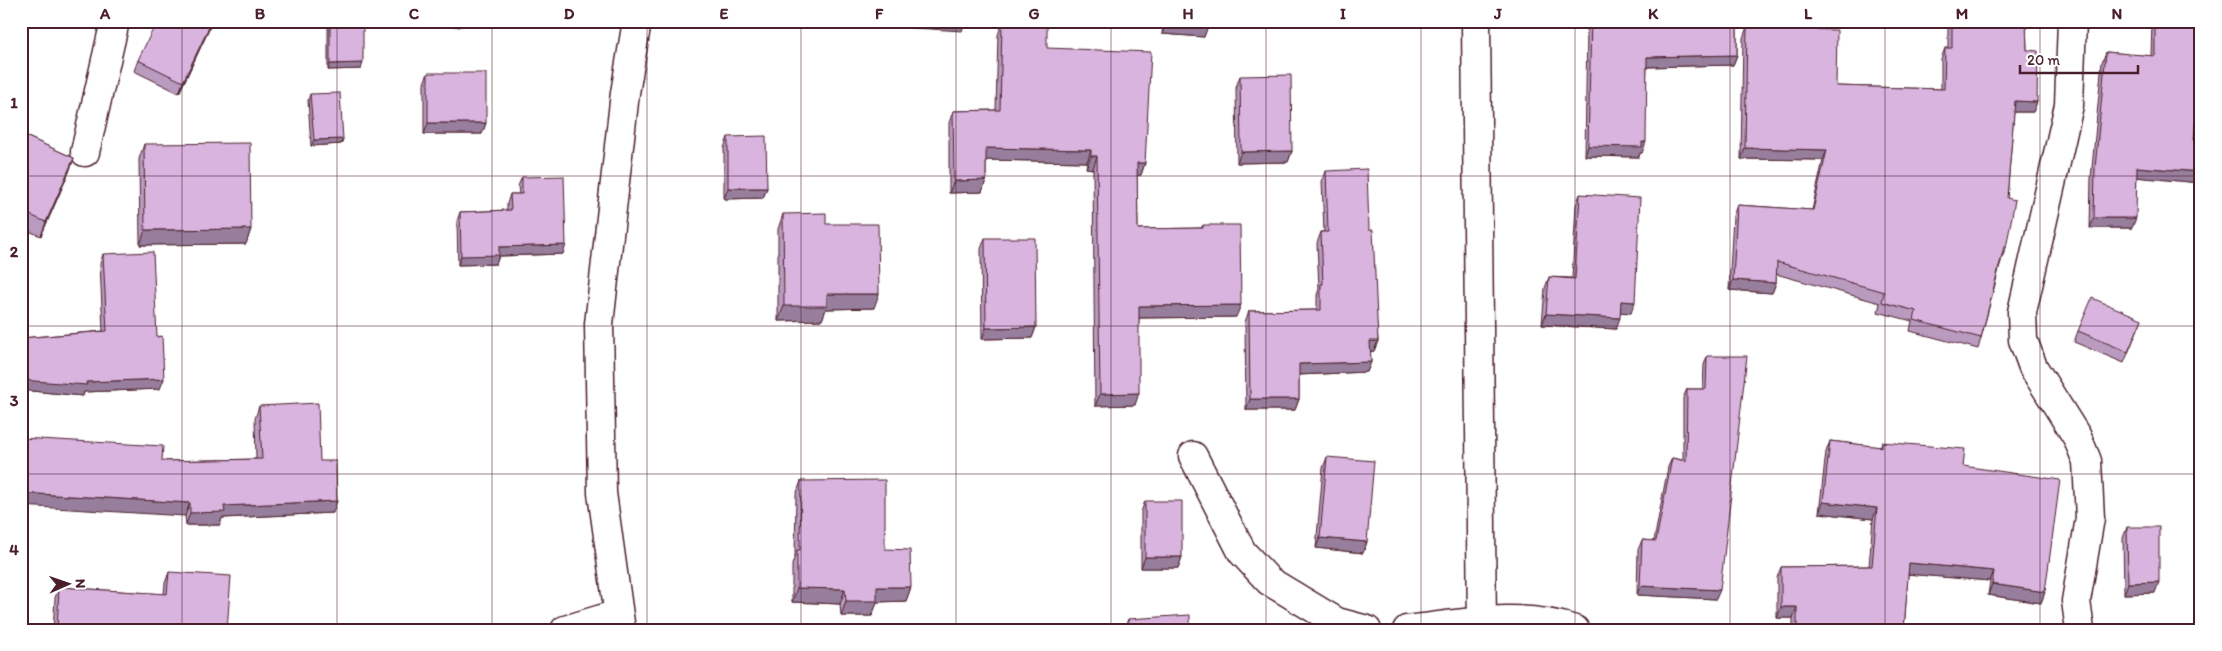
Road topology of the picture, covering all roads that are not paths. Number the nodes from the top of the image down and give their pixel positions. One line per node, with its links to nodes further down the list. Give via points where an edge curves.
1 (114, 21): 5 (street)
2 (637, 21): 7 (street, via 625,93 599,324 602,493)
3 (1476, 21): 8 (street)
4 (2072, 21): 13 (street, via 2069,105 2022,312 2023,340 2033,367 2077,437 2088,461 2090,518 2076,602)
5 (85, 152)
6 (1193, 456): 10 (street, via 1242,552 1269,581 1337,622)
7 (620, 622): 9 (street)
8 (1482, 626): 11 (street); 12 (street, via 1539,620)
9 (564, 630)
10 (1367, 630)
11 (1406, 630)
12 (1575, 630)
13 (2080, 630)

